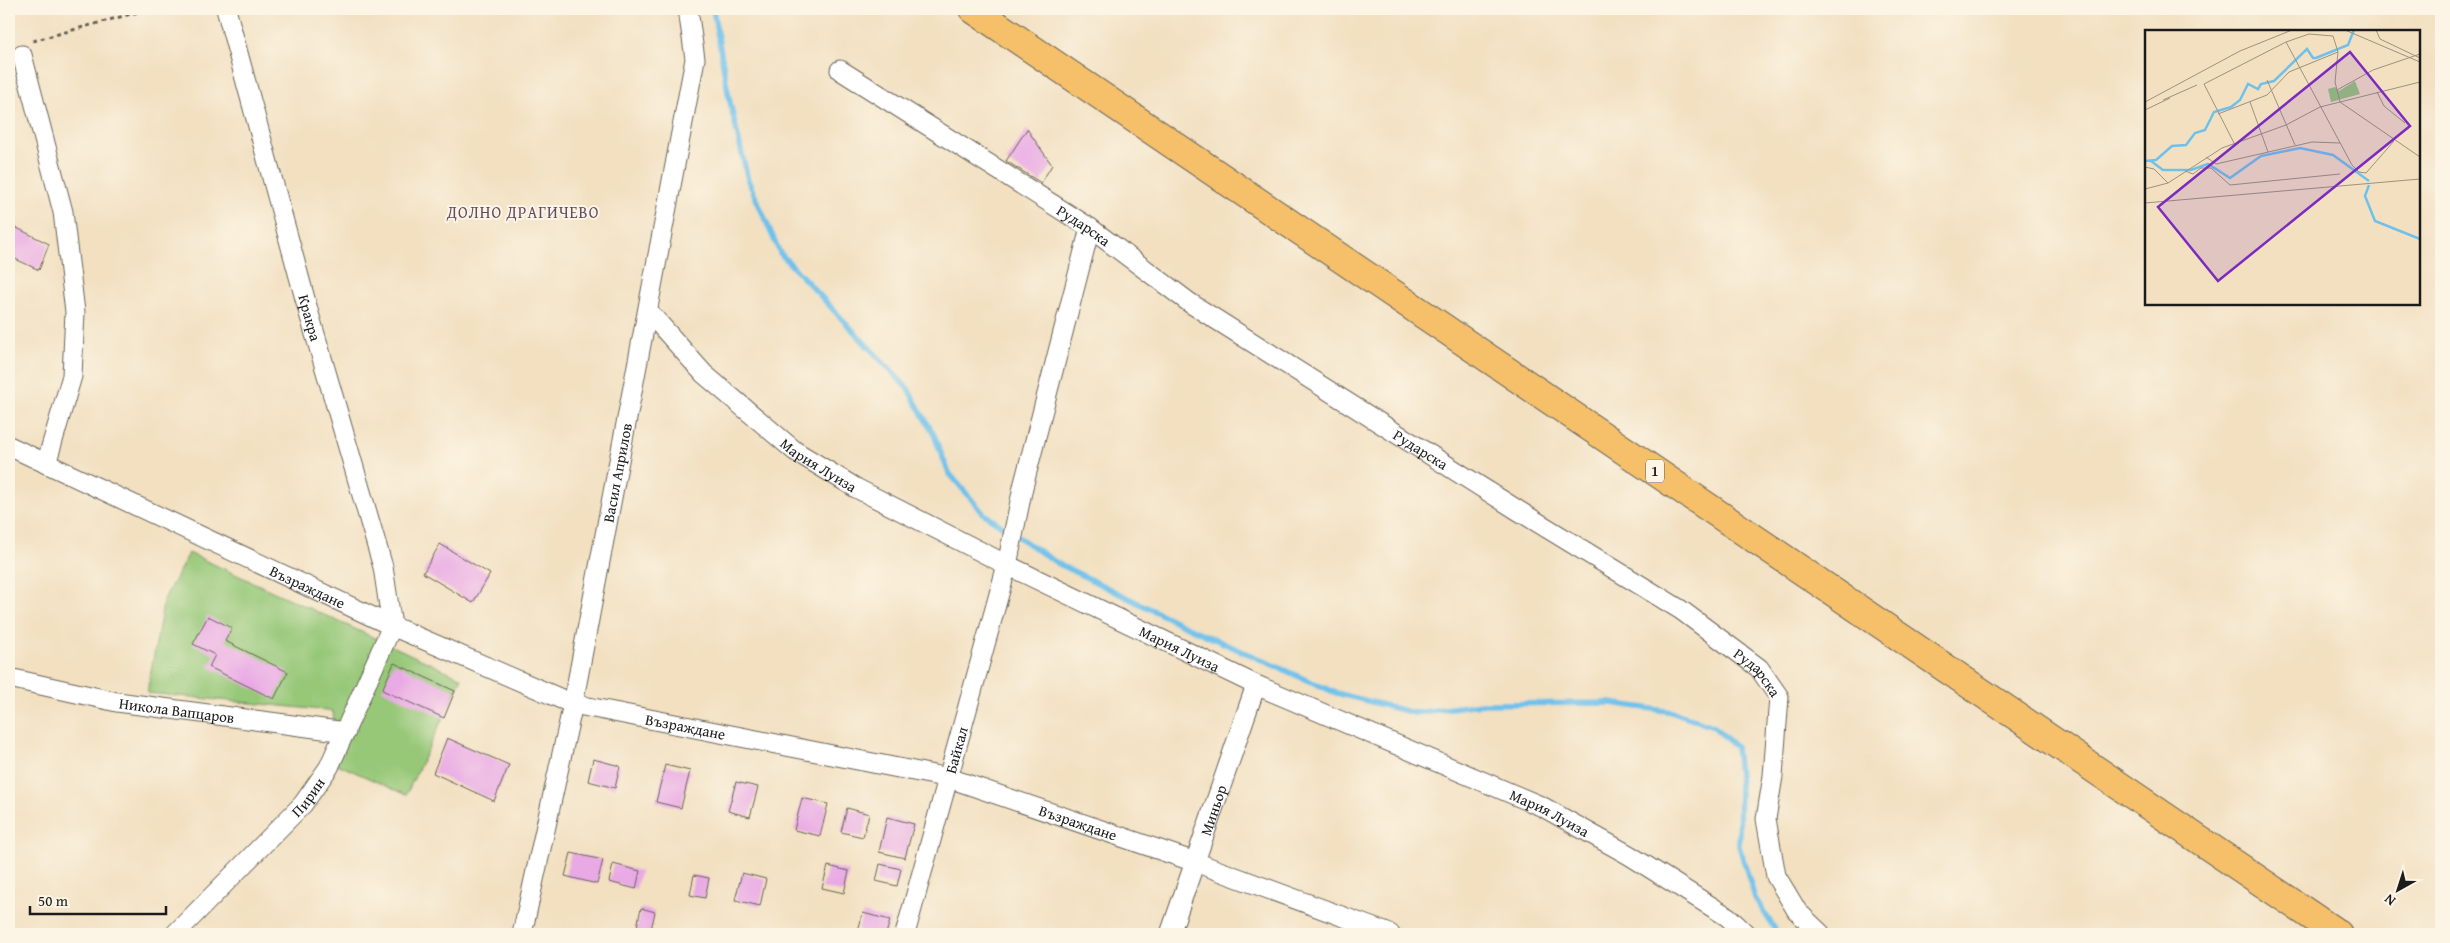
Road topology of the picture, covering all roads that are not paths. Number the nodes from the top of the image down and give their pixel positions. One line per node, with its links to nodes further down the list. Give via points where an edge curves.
1 (226, 9): 11 (street, Кракра, via 310,317 383,567)
2 (688, 9): 7 (street, Васил Априлов, via 694,59)
3 (973, 9): 25 (highway, 1)
4 (22, 55): 9 (street, via 62,212 75,312 72,376)
5 (840, 70): 6 (street, Рударска)
6 (1090, 228): 10 (street, Байкал); 24 (street, Рударска, via 1190,303 1681,610 1759,668 1779,697 1766,819 1776,876 1797,911)
7 (648, 311): 10 (street, Мария Луиза, via 704,374 795,451 856,488); 14 (street, Васил Априлов)
8 (9, 446): 9 (street, Възраждане)
9 (46, 464): 11 (street, Възраждане)
10 (1007, 565): 13 (street, Мария Луиза); 16 (street, Байкал)
11 (392, 626): 14 (street, Възраждане); 15 (street, Пирин)
12 (9, 678): 15 (street, Никола Вапцаров, via 117,702)
13 (1256, 685): 17 (street, Миньор); 23 (street, Мария Луиза, via 1543,807 1629,855 1720,912)
14 (573, 704): 16 (street, Възраждане); 19 (street, Васил Априлов)
15 (346, 732): 18 (street, Пирин, via 329,767 303,804)
16 (950, 778): 17 (street, Възраждане); 20 (street, Байкал)
17 (1195, 862): 21 (street, Миньор); 22 (street, Възраждане)
18 (176, 934)
19 (522, 934)
20 (905, 934)
21 (1170, 934)
22 (1390, 934)
23 (1746, 934)
24 (1821, 934)
25 (2338, 934)

